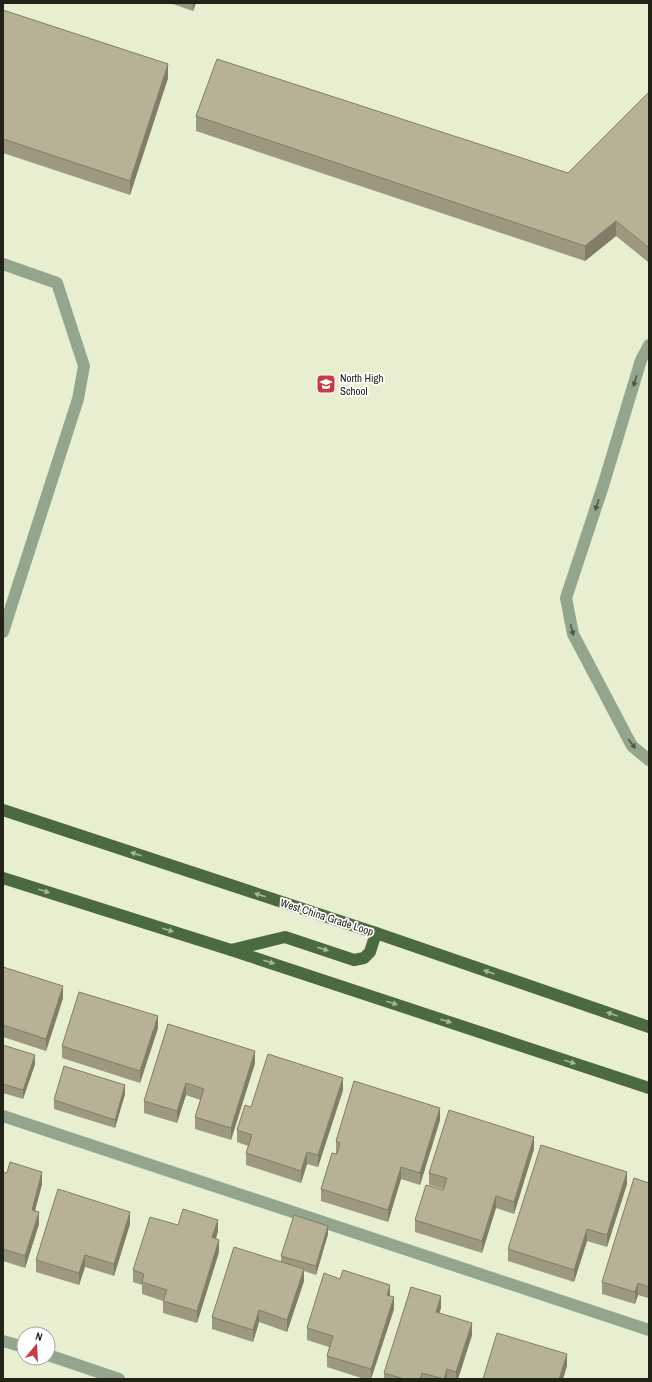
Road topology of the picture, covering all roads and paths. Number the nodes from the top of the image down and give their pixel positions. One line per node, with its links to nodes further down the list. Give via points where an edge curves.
1 (3, 264): 3 (street, via 57,283 84,366 78,399)
2 (649, 345): 4 (street, one-way to 4, via 641,360 566,598 573,634 632,746)
3 (3, 632)
4 (649, 760)
5 (3, 810): 7 (main road, West China Grade Loop, one-way to 5)
6 (3, 878): 8 (main road, one-way to 8)
7 (376, 933): 8 (main road, one-way to 7, via 285,937 354,960 364,958 370,952); 9 (main road, West China Grade Loop, one-way to 7)
8 (232, 950): 10 (main road, one-way to 10)
9 (649, 1027)
10 (649, 1088)
11 (3, 1116): 12 (street)
12 (649, 1330)
13 (3, 1340): 14 (street)
14 (16, 1345)
15 (56, 1358): 16 (street)
16 (119, 1379)

